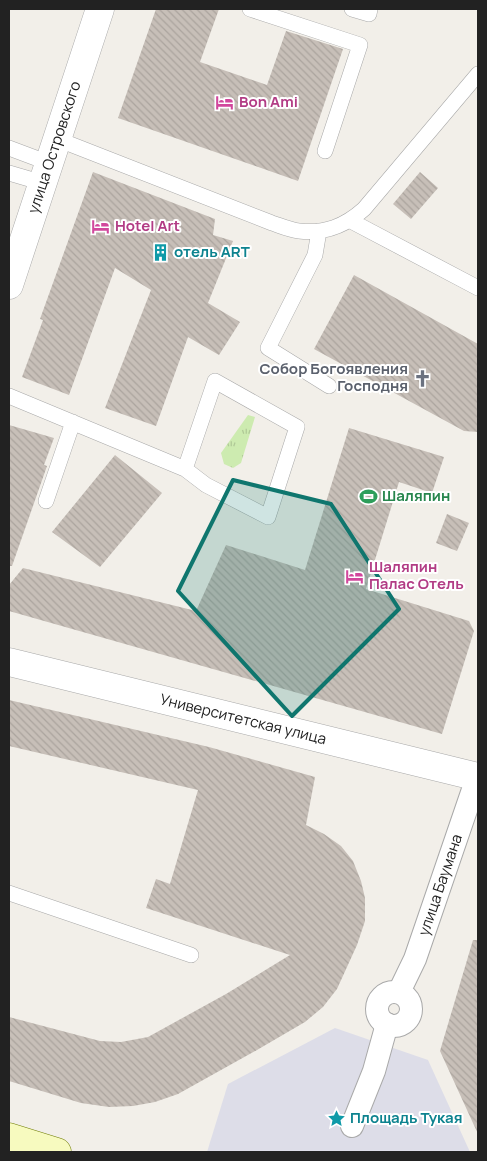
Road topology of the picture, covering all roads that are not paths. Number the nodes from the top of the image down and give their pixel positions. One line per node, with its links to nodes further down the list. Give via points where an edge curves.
1 (100, 9): 8 (street, улица Островского)
2 (250, 9): 7 (lane, via 360,45)
3 (352, 9): 4 (lane, via 369,14)
4 (370, 9)
5 (478, 74): 10 (lane)
6 (9, 148): 8 (lane)
7 (325, 151)
8 (50, 162): 9 (lane); 11 (lane, via 297,231); 12 (street, улица Островского)
9 (9, 173)
10 (351, 221): 11 (lane); 13 (lane)
11 (319, 231): 14 (lane, via 315,255 268,348)
12 (9, 286)
13 (478, 288)
14 (329, 386)
15 (9, 396): 16 (lane)
16 (73, 422): 17 (lane); 18 (lane)
17 (185, 469): 17 (lane, via 206,485 268,517 298,427 215,381)
18 (46, 501)
19 (9, 662): 20 (street, Университетская улица)
20 (478, 777): 23 (street, улица Баумана, via 415,959 399,992 387,993 378,1002 379,1015 387,1024 374,1071)
21 (9, 893): 22 (lane)
22 (191, 956)
23 (352, 1126)
24 (9, 1137): 25 (main road)
25 (57, 1152)

